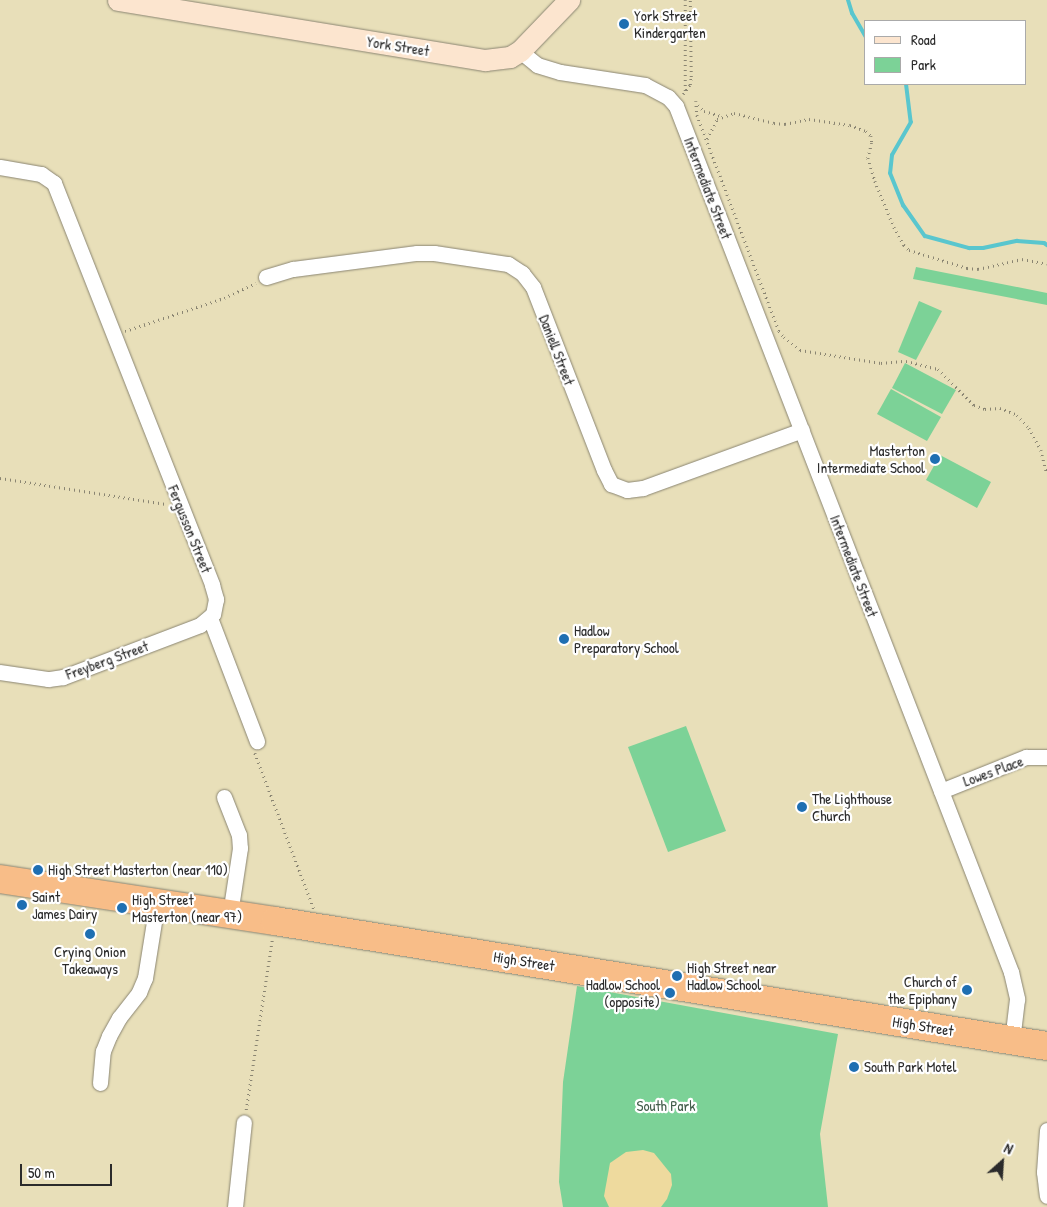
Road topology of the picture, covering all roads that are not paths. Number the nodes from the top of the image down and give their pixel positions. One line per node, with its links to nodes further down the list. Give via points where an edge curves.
1 (118, 0): 3 (street, York Street, via 485,60 510,57)
2 (569, 0): 3 (street)
3 (520, 50): 6 (street, Intermediate Street, via 537,65 560,72 645,85 672,101)
4 (0, 167): 7 (street, Fergusson Street, via 41,174 54,183 215,593 215,609)
5 (266, 277): 6 (street, Daniell Street, via 302,268 417,253 508,264 522,273 533,287 604,470 611,484 627,490 643,488)
6 (802, 430): 11 (street, Intermediate Street)
7 (210, 618): 8 (street, Freyberg Street, via 200,625 63,677 48,679); 9 (street)
8 (0, 672)
9 (257, 741)
10 (1047, 757): 11 (street, Lowes Place, via 1026,757)
11 (941, 791): 16 (street, Intermediate Street, via 1016,986 1017,1012)
12 (224, 797): 15 (street, via 239,835 240,848)
13 (0, 879): 14 (highway, High Street)
14 (157, 903): 15 (highway, High Street); 18 (street, via 145,978 109,1036 103,1051)
15 (230, 914): 16 (highway, High Street)
16 (1012, 1040): 17 (highway, High Street)
17 (1047, 1046)
18 (100, 1083)
19 (244, 1122): 22 (street)
20 (1047, 1130): 21 (street, via 1044,1172)
21 (1047, 1196)
22 (235, 1207)

